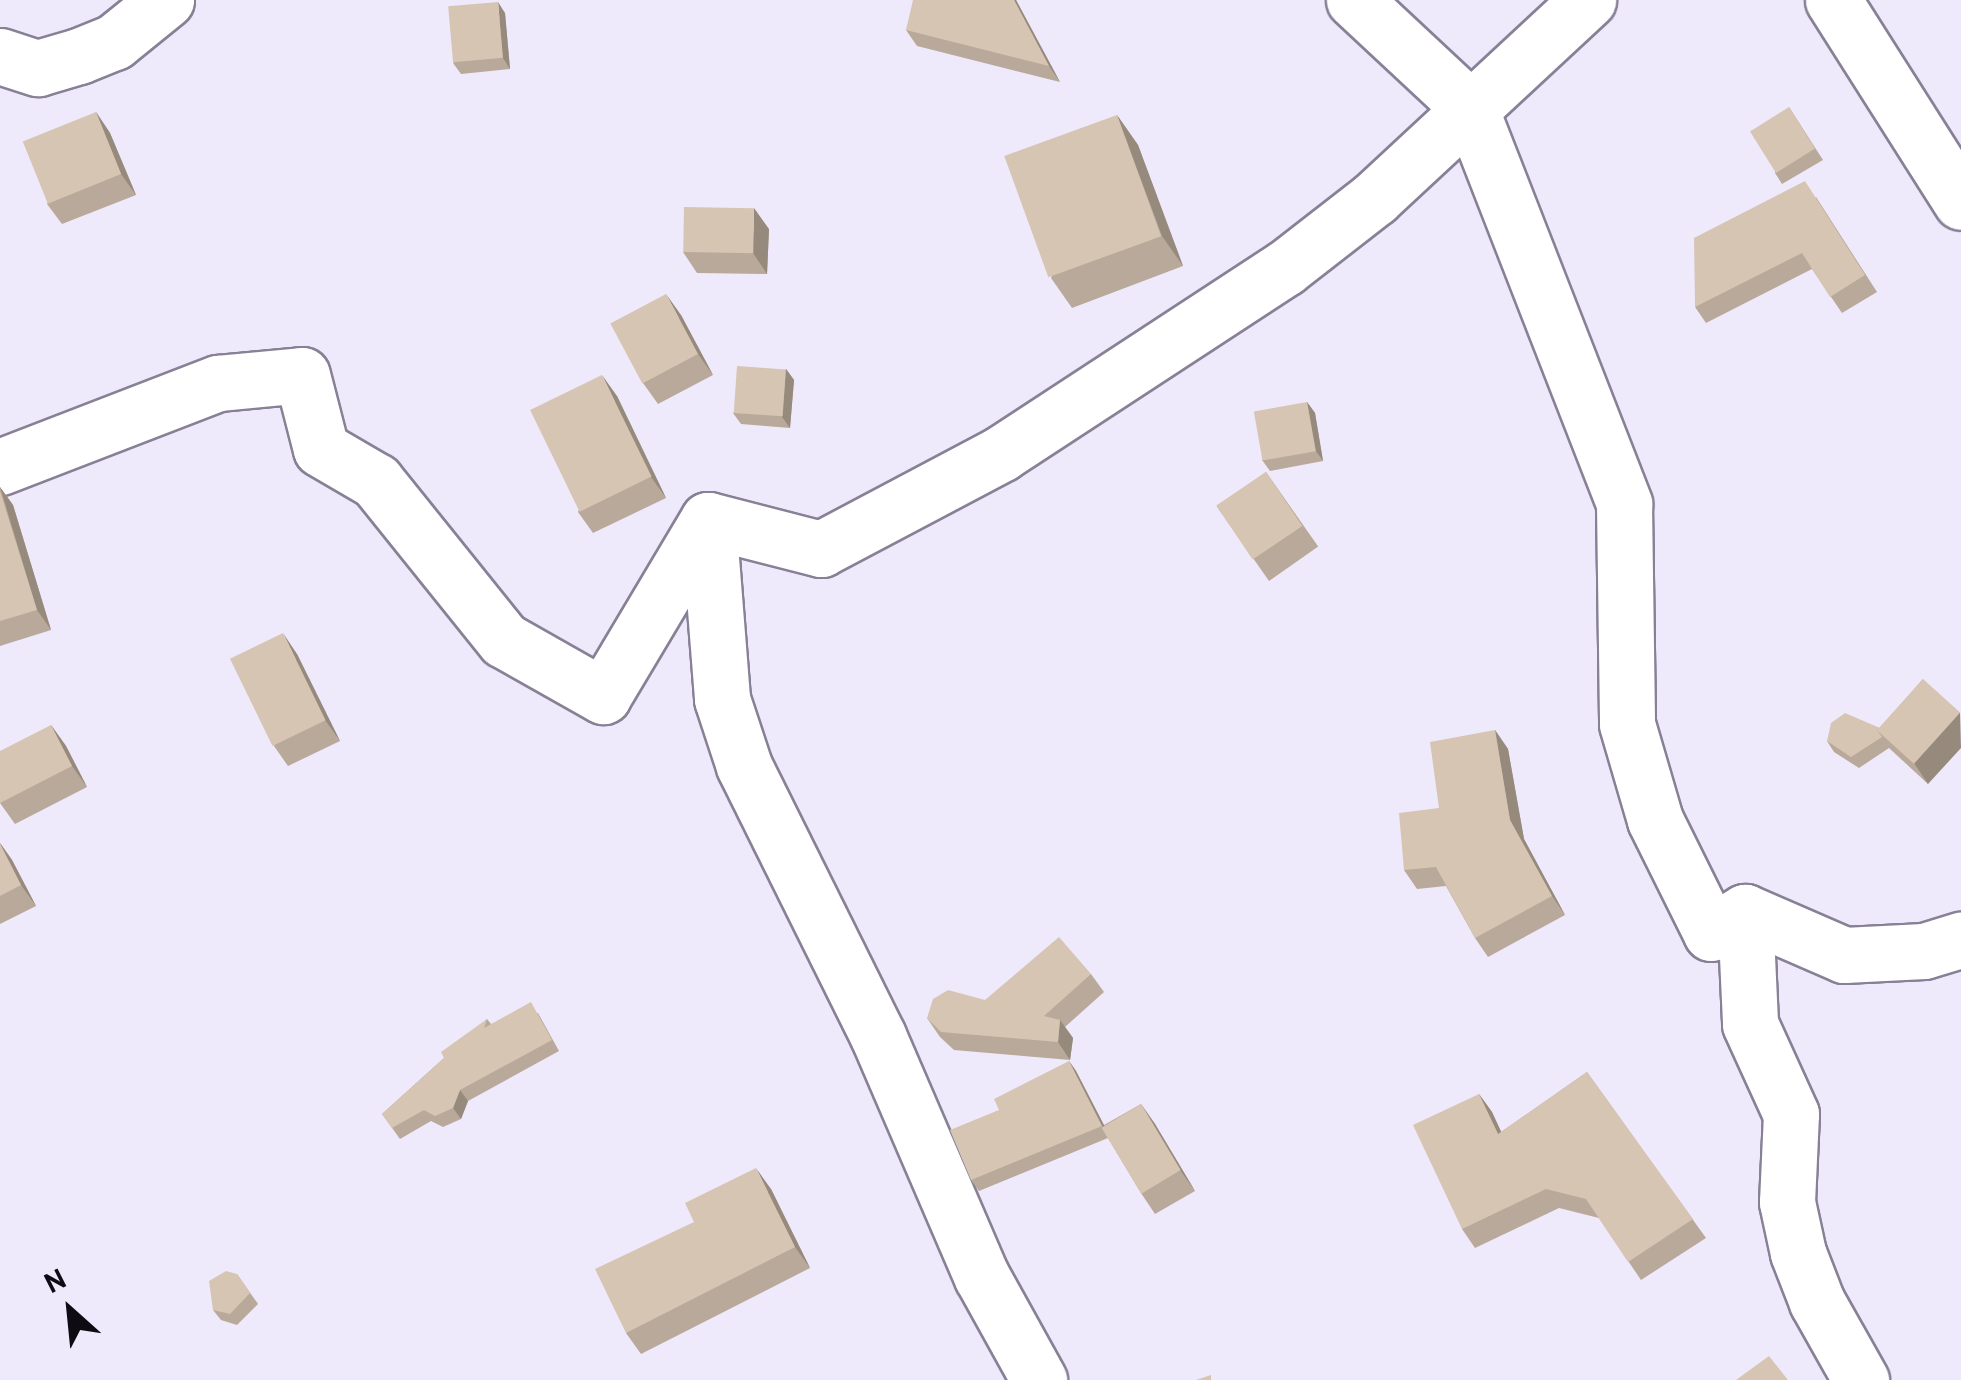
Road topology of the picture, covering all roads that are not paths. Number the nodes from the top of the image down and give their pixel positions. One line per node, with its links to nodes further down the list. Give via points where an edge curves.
1 (166, 0): 5 (street, via 114,42 79,56 38,68)
2 (1354, 0): 6 (street)
3 (1588, 0): 6 (street)
4 (1833, 0): 7 (street)
5 (0, 56)
6 (1470, 108): 9 (street, via 1376,198 1285,268 1002,453 821,549); 10 (street, via 1624,504 1627,724 1655,820 1710,933)
7 (1961, 202)
8 (0, 467): 9 (street, via 218,383 302,374 321,450 376,480 504,640 603,696)
9 (708, 520): 12 (street, via 722,699 744,766 878,1036 982,1277)
10 (1745, 912): 11 (street, via 1844,955 1924,951); 13 (street, via 1750,1024 1791,1114 1787,1202 1798,1253 1816,1302)
11 (1961, 940)
12 (1039, 1380)
13 (1861, 1380)

